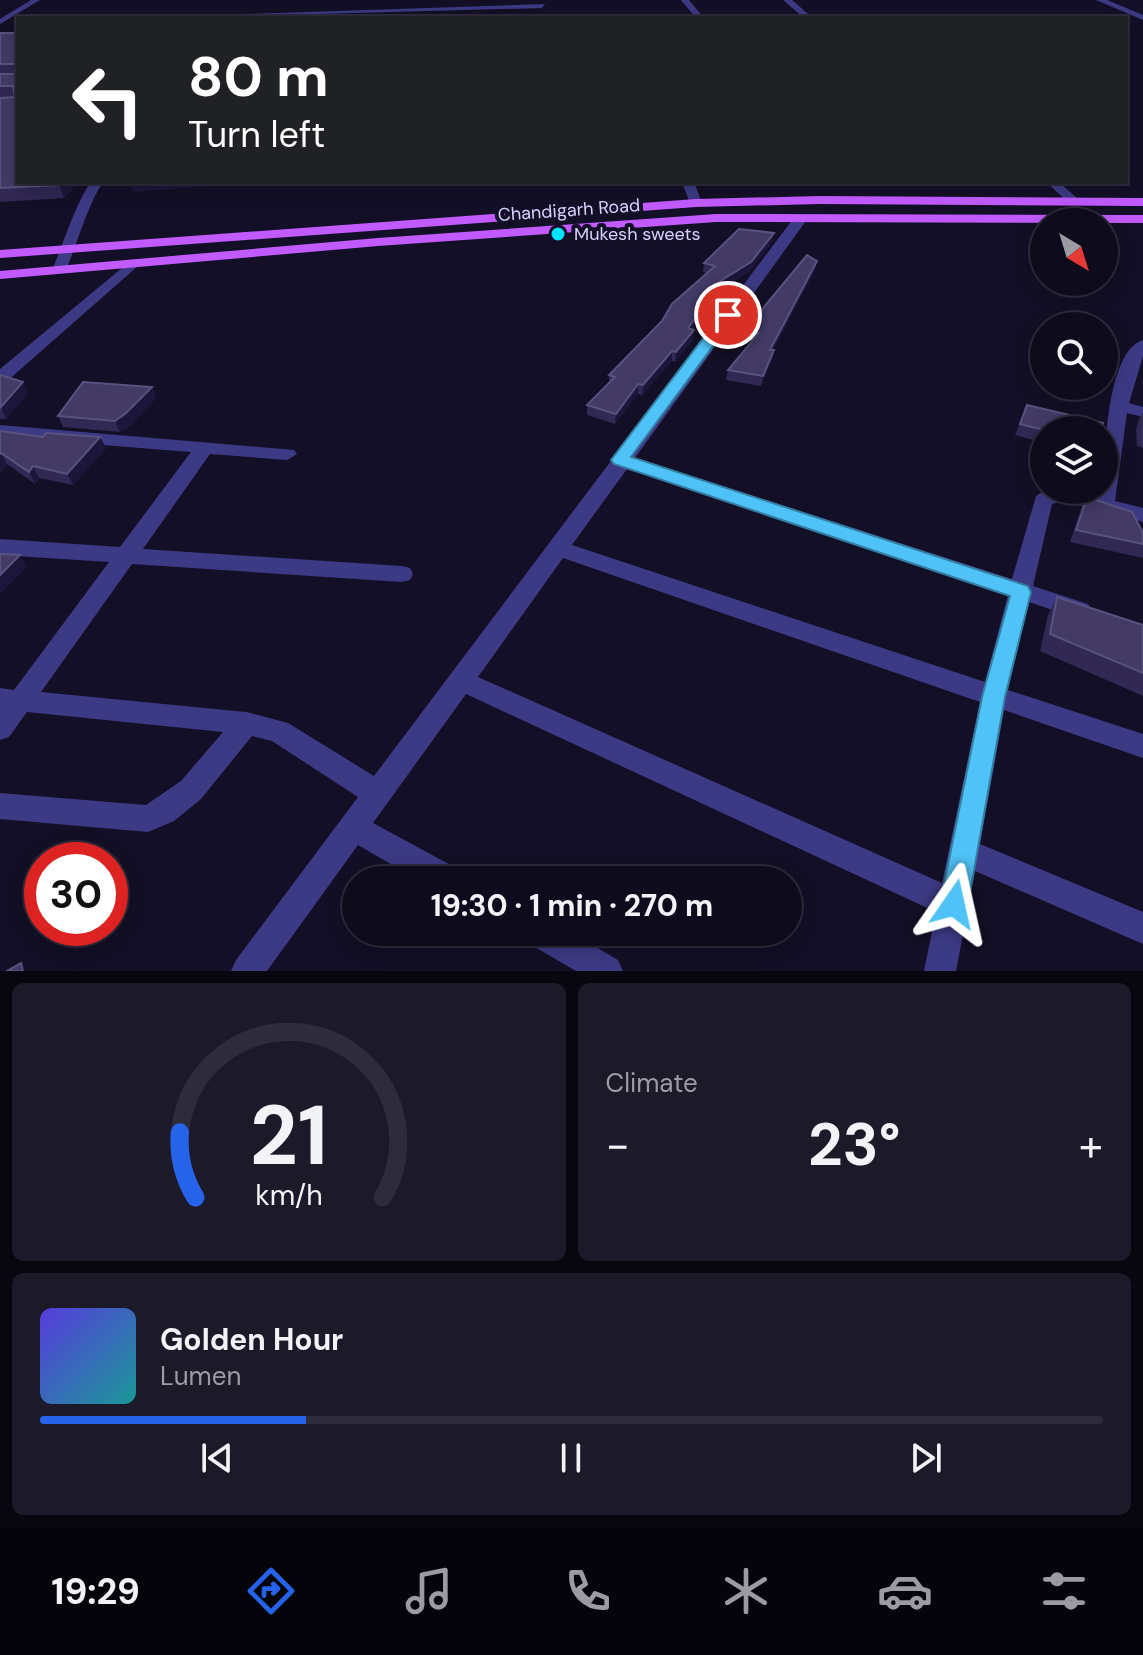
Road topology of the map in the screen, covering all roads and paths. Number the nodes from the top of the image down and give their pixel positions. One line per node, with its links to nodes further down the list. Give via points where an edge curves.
1 (36, 0): 19 (street)
2 (300, 0): 13 (street)
3 (386, 0): 12 (street)
4 (685, 0): 16 (street)
5 (787, 0): 17 (street)
6 (1100, 0): 10 (street)
7 (541, 3): 8 (street)
8 (474, 4): 12 (street)
9 (1143, 5): 10 (street)
10 (1114, 6): 18 (street)
11 (219, 8): 14 (street)
12 (385, 11): 13 (street)
13 (296, 14): 15 (street)
14 (213, 16)
15 (240, 16)
16 (698, 16)
17 (807, 16)
18 (1143, 18)
19 (0, 19)
20 (96, 184): 28 (street)
21 (689, 184): 25 (street)
22 (1054, 184): 23 (street)
23 (1074, 201): 24 (main road, Chandigarh Road); 25 (main road, Chandigarh Road)
24 (1143, 202)
25 (696, 203): 28 (main road, Chandigarh Road)
26 (801, 218): 27 (main road, Chandigarh Road); 30 (main road, Chandigarh Road, via 700,219); 41 (street)
27 (1143, 219)
28 (68, 248): 29 (main road, Chandigarh Road); 31 (street)
29 (0, 254)
30 (133, 263): 31 (main road, Chandigarh Road); 34 (street)
31 (59, 270): 32 (main road, Chandigarh Road)
32 (0, 275)
33 (1143, 345): 35 (street, via 1134,354)
34 (0, 378)
35 (1119, 406): 36 (street); 37 (street)
36 (1143, 412)
37 (1118, 416)
38 (0, 431): 39 (street)
39 (205, 447): 40 (street); 47 (street)
40 (287, 454)
41 (620, 460): 46 (street); 49 (street)
42 (1042, 504): 49 (street)
43 (1108, 504): 44 (street)
44 (1143, 515)
45 (0, 547): 47 (street)
46 (556, 548): 51 (street); 52 (street)
47 (126, 555): 48 (street); 53 (street)
48 (402, 574)
49 (1021, 592): 50 (street); 52 (street)
50 (1097, 616)
51 (463, 681): 57 (street); 62 (street)
52 (994, 697): 56 (street); 60 (street)
53 (11, 700): 54 (street); 55 (street)
54 (246, 723): 57 (street, via 279,731); 58 (street, via 189,793 169,811 148,819)
55 (0, 729)
56 (1143, 746)
57 (378, 794): 59 (street)
58 (0, 806)
59 (354, 827): 61 (street); 65 (street)
60 (964, 852): 62 (street); 63 (street)
61 (422, 866)
62 (954, 904): 67 (street)
63 (1143, 928)
64 (563, 946): 66 (street)
65 (247, 971)
66 (607, 971)
67 (940, 971)

